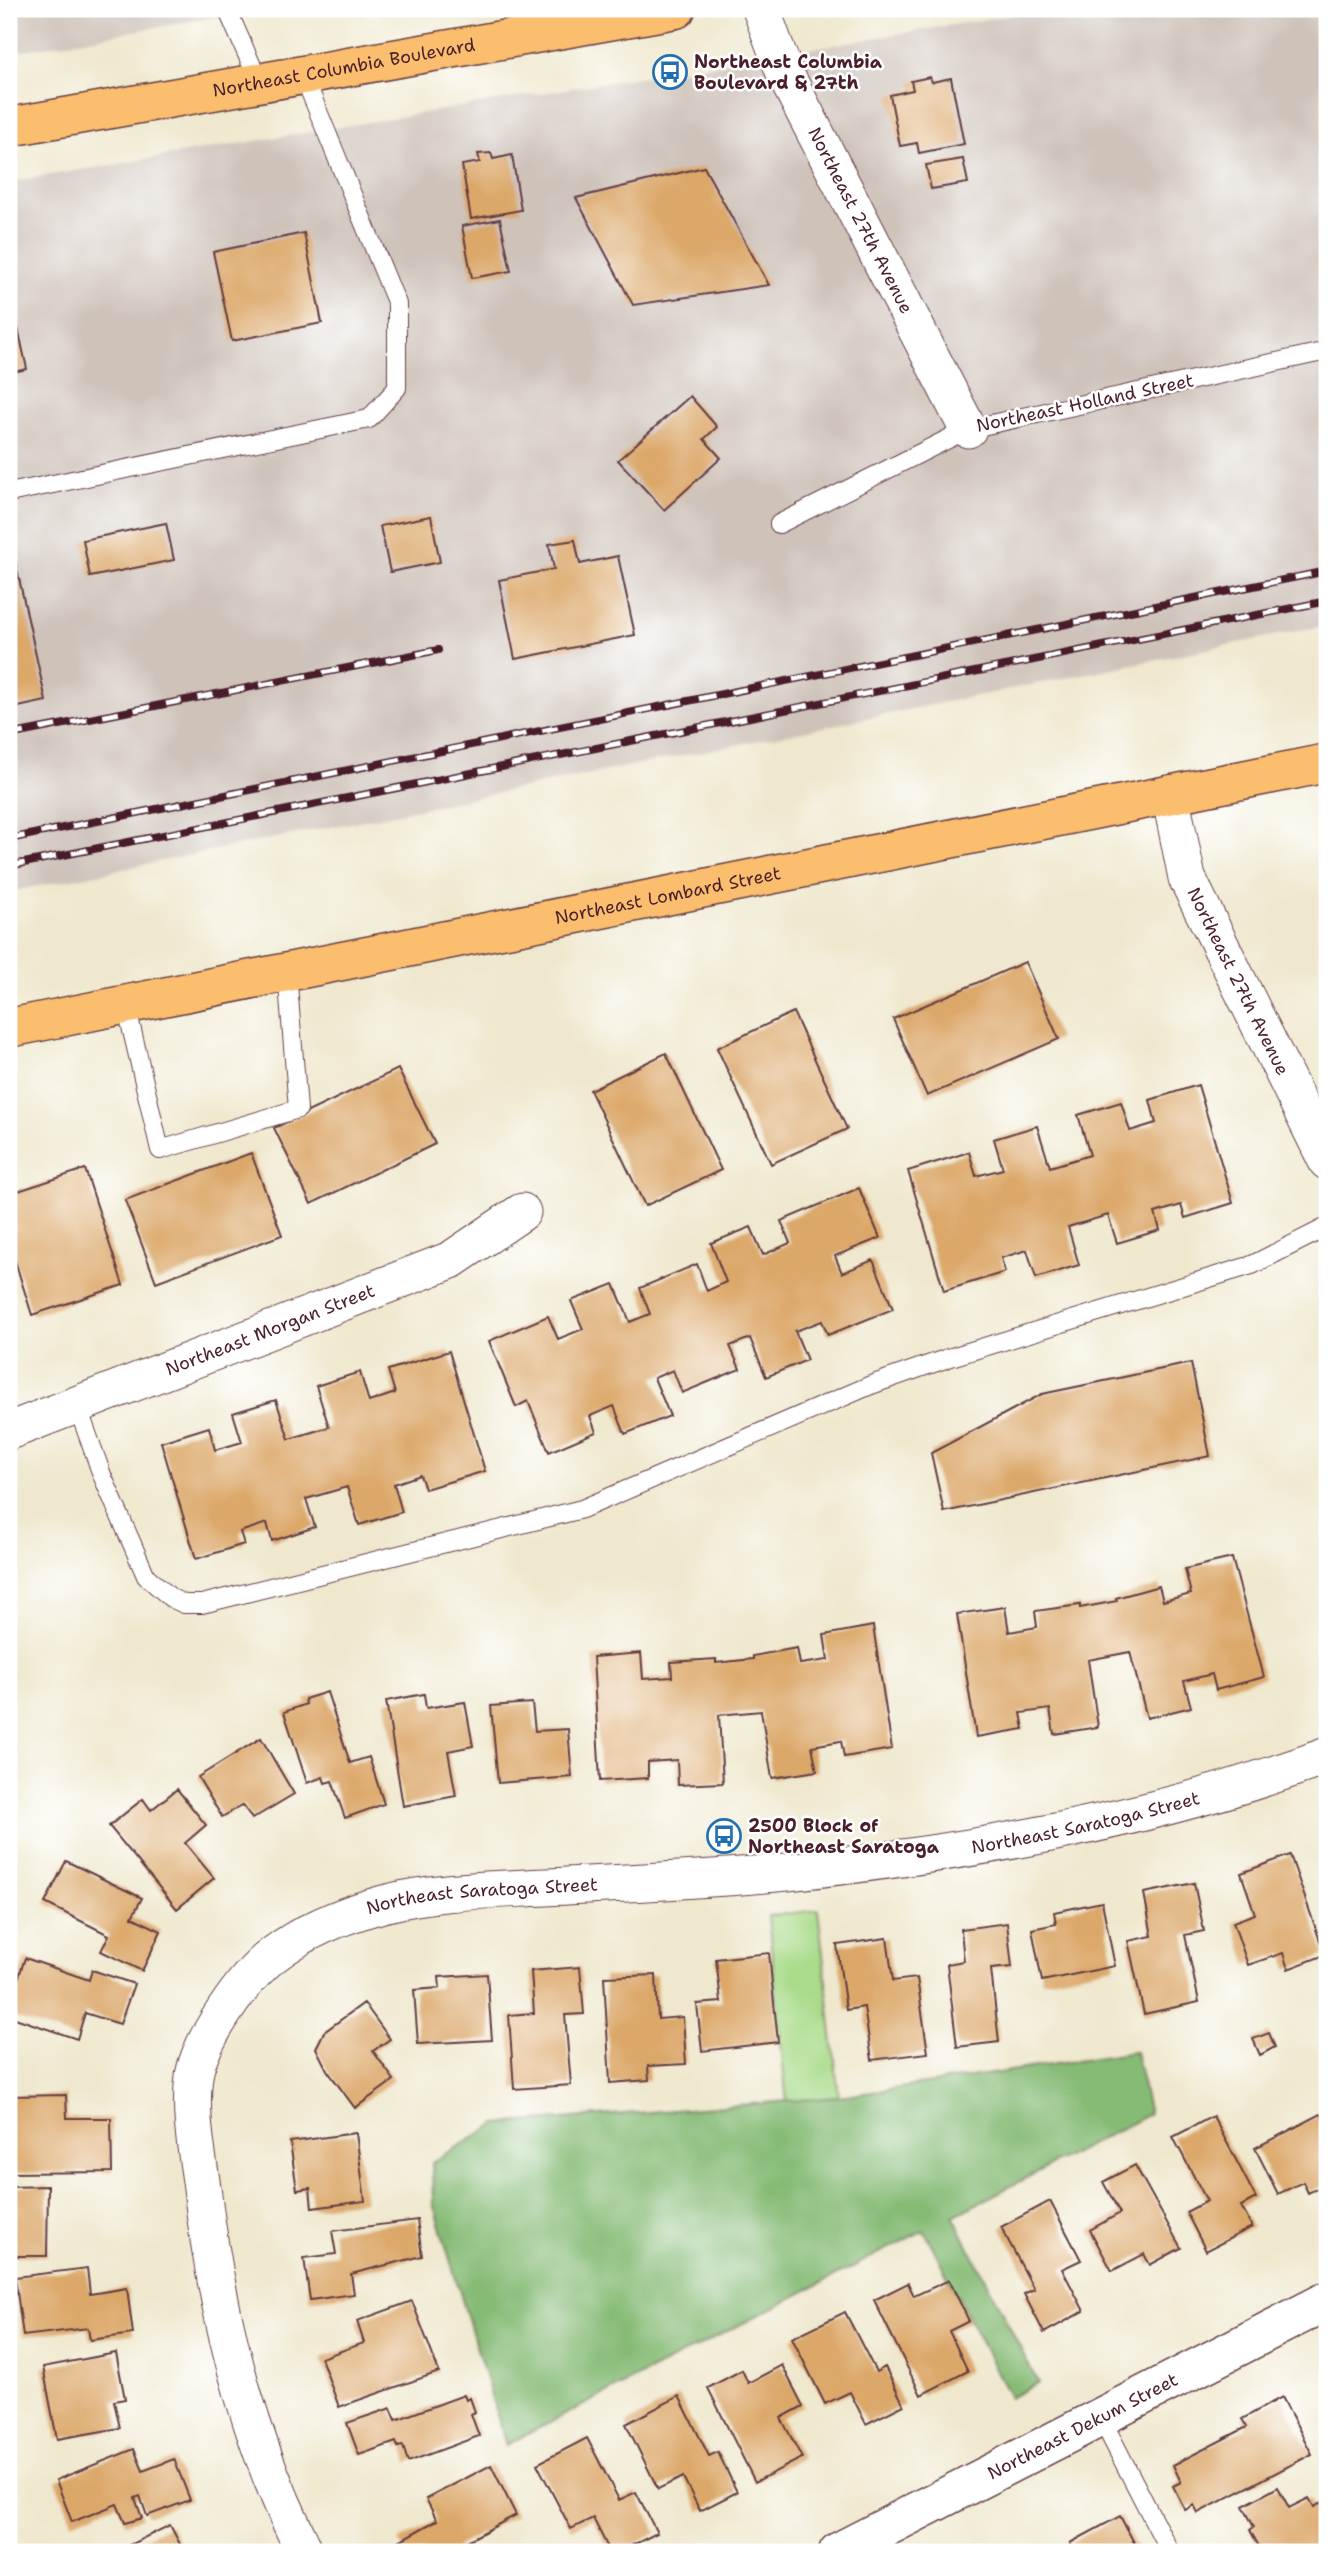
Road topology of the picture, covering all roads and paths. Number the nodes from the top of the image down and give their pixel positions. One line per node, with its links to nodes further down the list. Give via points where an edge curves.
1 (227, 9): 5 (lane)
2 (676, 9): 4 (main road, Northeast Columbia Boulevard)
3 (761, 9): 8 (street, Northeast 27th Avenue, via 786,76)
4 (304, 77): 5 (main road, Northeast Columbia Boulevard); 9 (lane, via 397,304 397,388 369,419)
5 (260, 84): 6 (main road, Northeast Columbia Boulevard)
6 (9, 127)
7 (1327, 351): 8 (lane, Northeast Holland Street)
8 (968, 429): 10 (lane, Northeast Holland Street)
9 (9, 493)
10 (779, 524)
11 (1327, 763): 12 (main road, Northeast Lombard Street)
12 (1170, 794): 13 (main road, Northeast Lombard Street); 16 (street, Northeast 27th Avenue, via 1187,878)
13 (287, 972): 14 (main road, Northeast Lombard Street); 14 (lane, via 298,1109 160,1150)
14 (126, 1005): 15 (main road, Northeast Lombard Street)
15 (9, 1028)
16 (1327, 1161)
17 (522, 1212): 19 (street, Northeast Morgan Street, via 451,1260)
18 (1327, 1227): 19 (lane, via 1252,1265 871,1385 582,1509 202,1604 171,1598 146,1576)
19 (77, 1405): 20 (street, Northeast Morgan Street)
20 (9, 1430)
21 (1327, 1756): 25 (street, Northeast Saratoga Street, via 1134,1815 944,1851 787,1872 445,1892 381,1904 320,1927 271,1956 209,2036 194,2075 194,2125 221,2309 239,2387 265,2466)
22 (1327, 2301): 23 (street, Northeast Dekum Street)
23 (1100, 2416): 24 (street, Northeast Dekum Street); 27 (lane)
24 (876, 2544): 26 (street, Northeast Dekum Street)
25 (305, 2552)
26 (838, 2552)
27 (1170, 2552)

